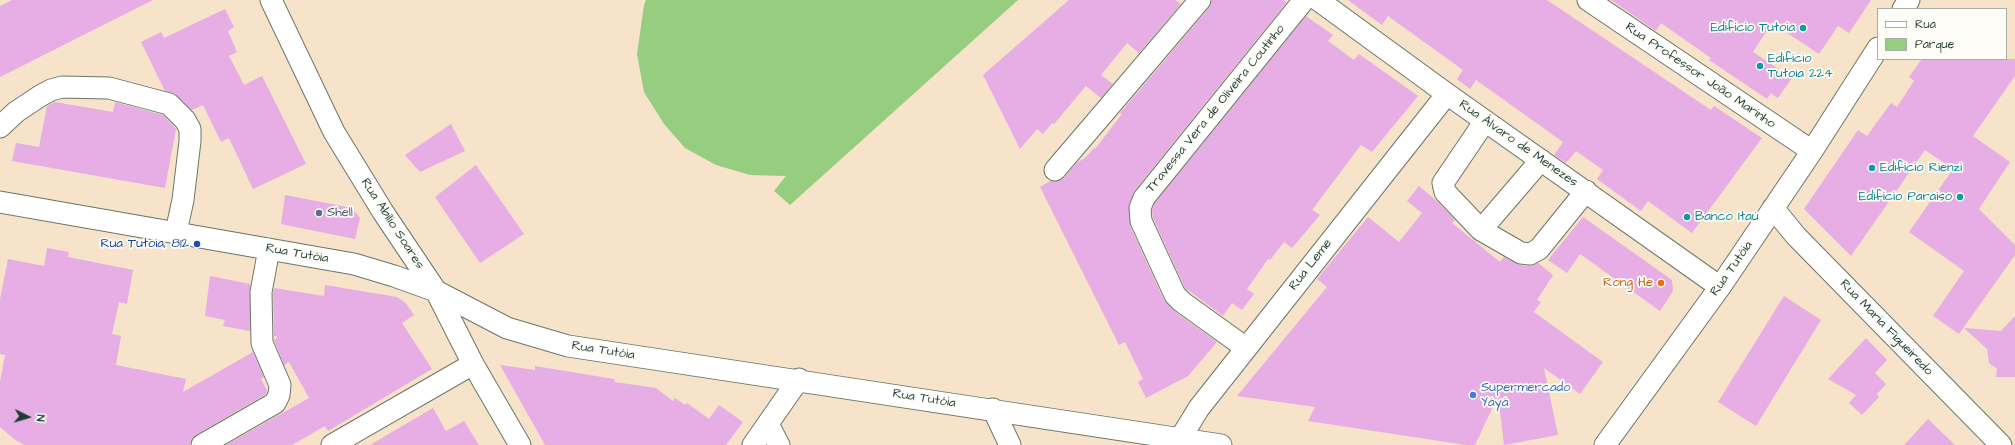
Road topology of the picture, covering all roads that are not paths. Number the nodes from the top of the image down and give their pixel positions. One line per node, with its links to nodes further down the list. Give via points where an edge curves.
1 (270, 0): 20 (street, Rua Abílio Soares, via 334,132)
2 (1200, 0): 12 (street)
3 (1304, 0): 21 (street, Travessa Vera de Oliveira Coutinho, via 1144,198 1140,208 1141,221 1175,295)
4 (1318, 0): 7 (street, Rua Álvaro de Menezes)
5 (1588, 0): 10 (street, Rua Professor João Marinho)
6 (1877, 50): 10 (street, Rua Tutóia)
7 (1447, 94): 8 (street, Rua Álvaro de Menezes); 21 (street, Rua Leme)
8 (1485, 121): 11 (street, Rua Álvaro de Menezes); 16 (street, via 1443,184 1445,192)
9 (0, 127): 17 (street, via 16,112 40,96 62,87 109,88 169,104 190,129 183,200)
10 (1812, 151): 15 (street, Rua Tutóia)
11 (1541, 160): 13 (street, Rua Álvaro de Menezes); 16 (street)
12 (1055, 170)
13 (1586, 191): 16 (street, via 1539,249 1530,254 1521,253); 19 (street, Rua Álvaro de Menezes)
14 (0, 202): 17 (street, Rua Tutóia)
15 (1773, 208): 19 (street, Rua Tutóia); 35 (street, Rua Maria Figueiredo, via 1796,236)
16 (1482, 230)
17 (176, 232): 18 (street, Rua Tutóia)
18 (269, 249): 20 (street, Rua Tutóia, via 354,264); 27 (street, via 262,292 262,342 280,384 279,395 275,403)
19 (1720, 287): 34 (street, Rua Tutóia)
20 (436, 291): 22 (street, Rua Abílio Soares); 23 (street, Rua Tutóia, via 507,328 568,346)
21 (1246, 348): 26 (street, Rua Leme, via 1199,408)
22 (472, 364): 28 (street); 29 (street, Rua Abílio Soares)
23 (799, 380): 24 (street, Rua Tutóia); 25 (street)
24 (993, 409): 26 (street, Rua Tutóia); 32 (street)
25 (768, 424): 30 (street); 31 (street)
26 (1180, 438): 33 (street, Rua Tutóia)
27 (202, 445)
28 (332, 445)
29 (520, 445)
30 (753, 445)
31 (779, 445)
32 (1010, 445)
33 (1221, 445)
34 (1605, 445)
35 (2000, 445)

